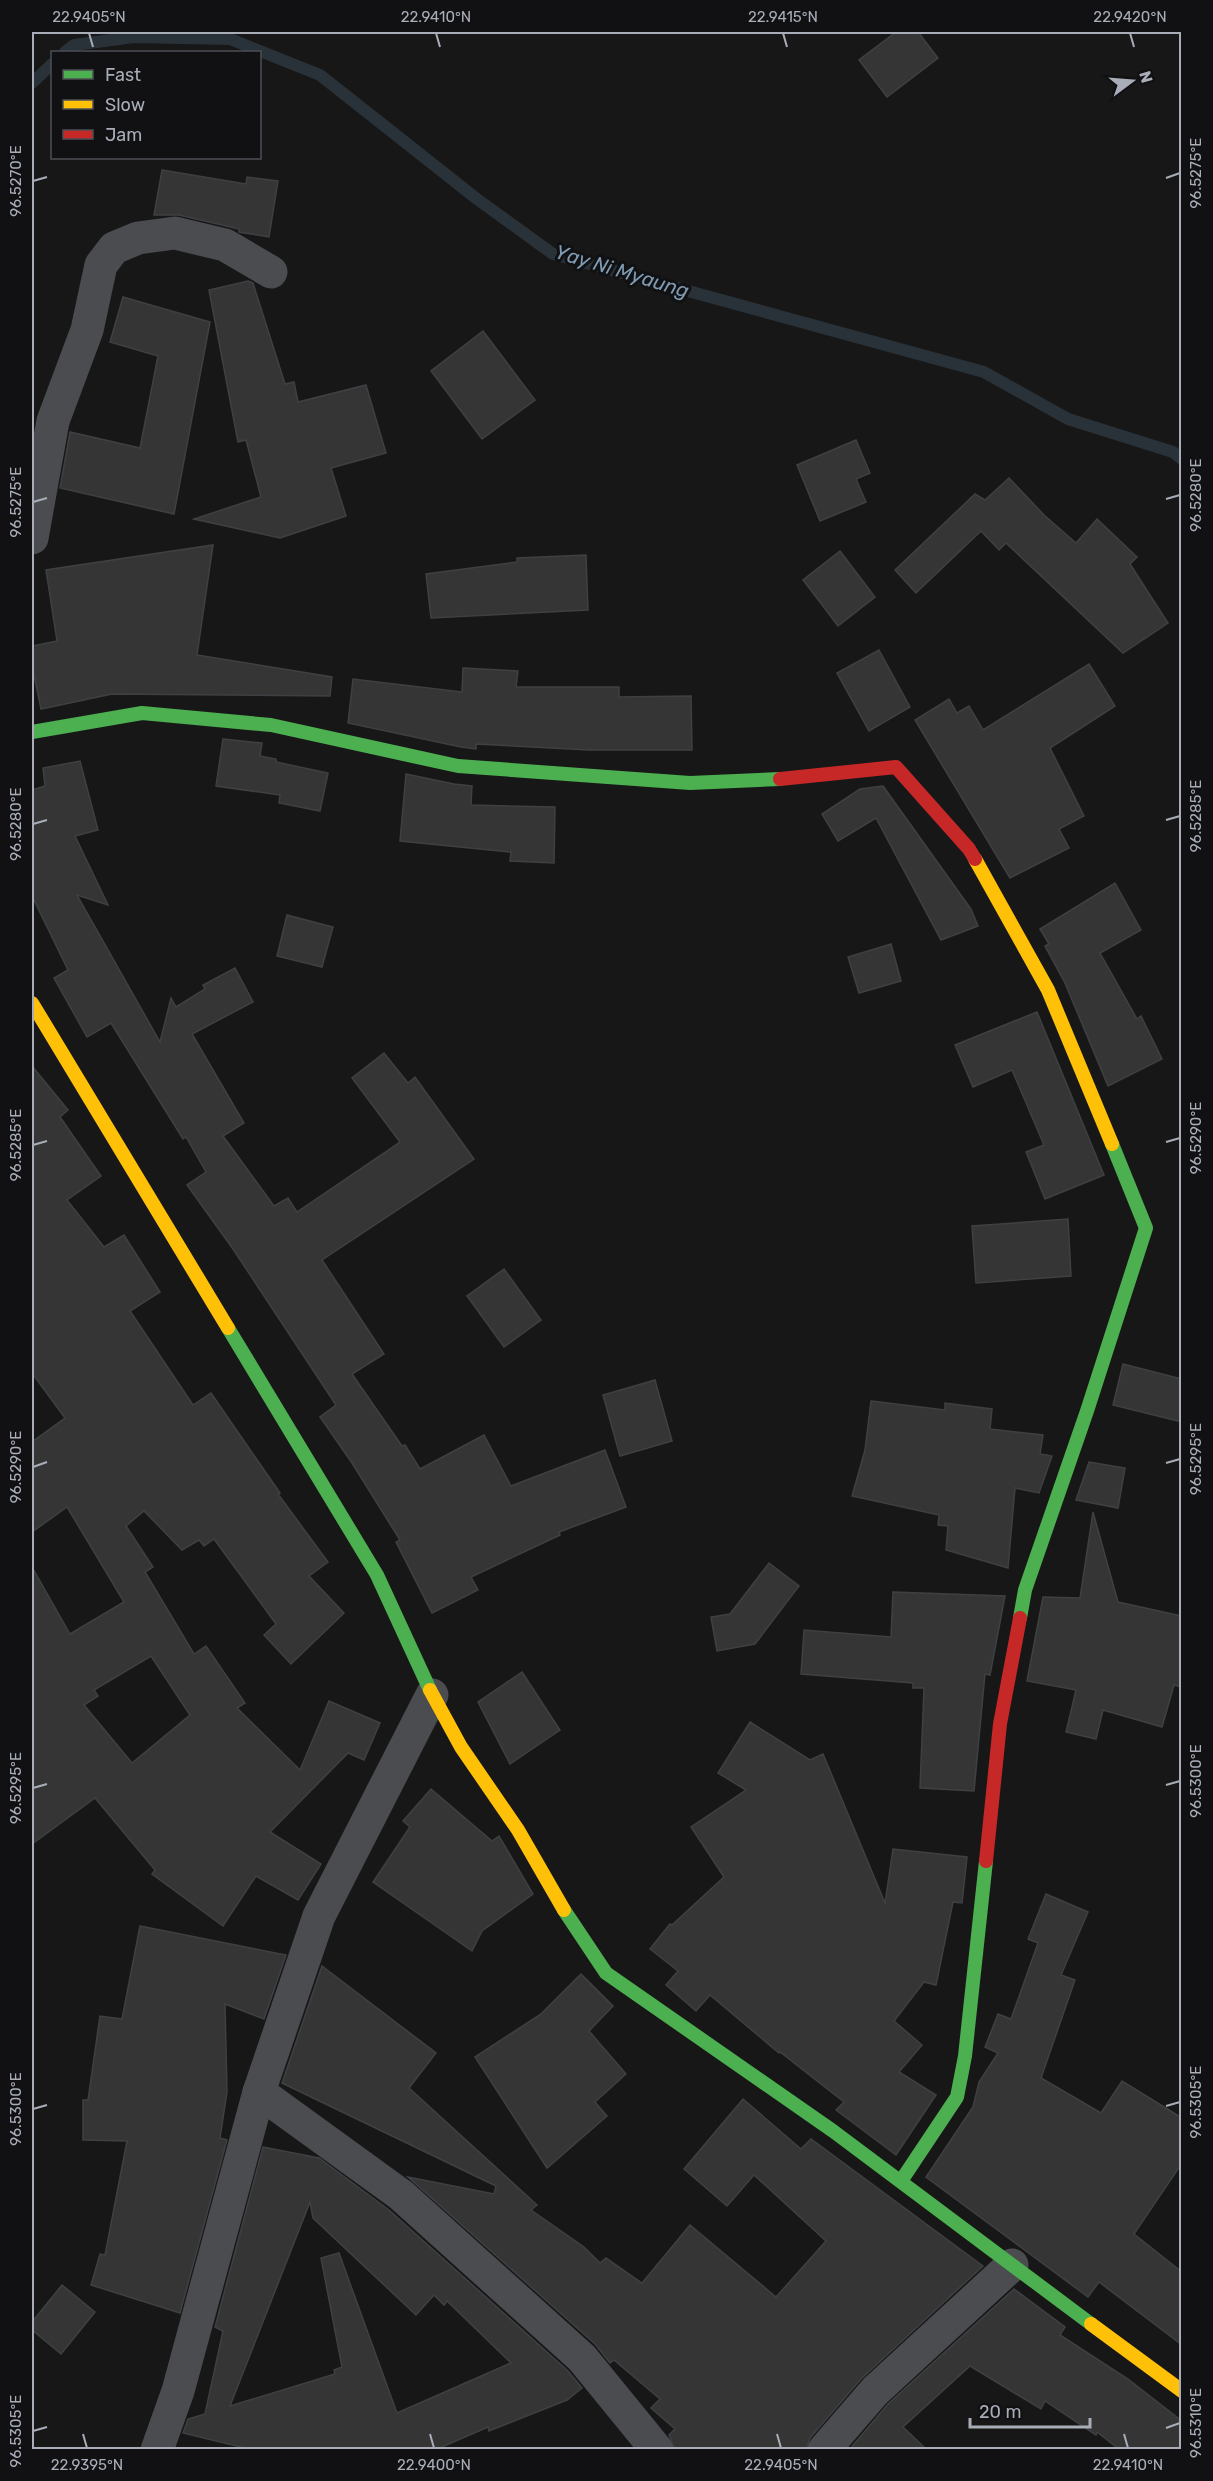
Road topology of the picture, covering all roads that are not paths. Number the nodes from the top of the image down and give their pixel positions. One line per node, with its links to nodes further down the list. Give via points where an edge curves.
1 (271, 272): 2 (street, via 225,245 175,233 138,238 114,248 102,266 87,330 53,421)
2 (32, 537)
3 (32, 732): 7 (street, via 142,713 271,725 458,766 690,783 806,778 896,766 969,849 1048,990 1146,1228 1025,1590 1000,1724 965,2056 957,2097)
4 (32, 1003): 5 (street, via 377,1575)
5 (432, 1695): 6 (street, via 319,1916); 7 (street, via 461,1748 524,1839 587,1950 606,1973)
6 (259, 2092): 10 (street, via 178,2391); 11 (street, via 401,2195 582,2358)
7 (901, 2181): 8 (street)
8 (1012, 2265): 9 (street); 12 (street, via 875,2391)
9 (1182, 2391)
10 (157, 2450)
11 (657, 2450)
12 (824, 2450)

